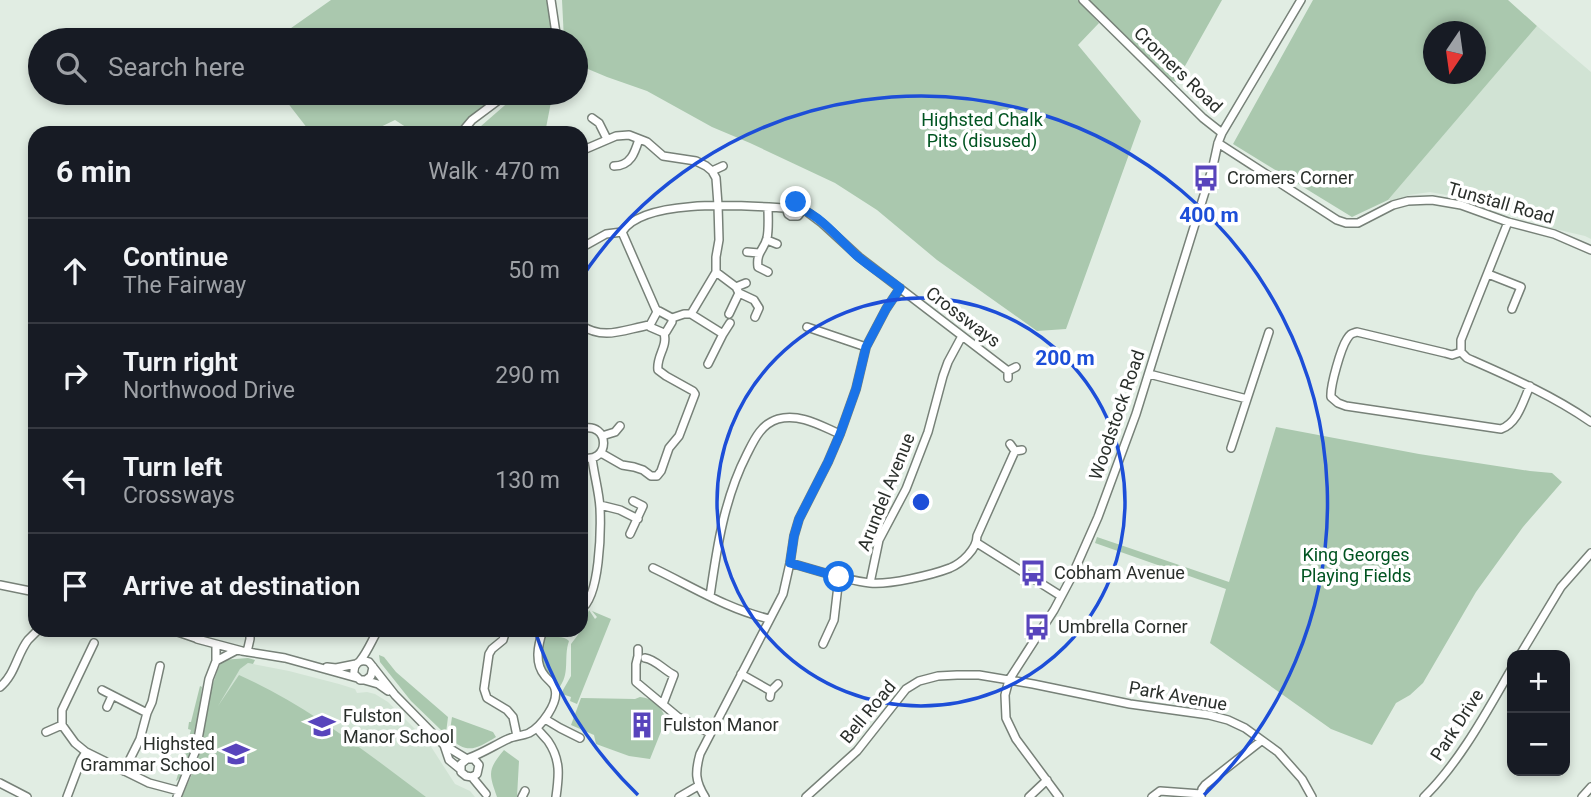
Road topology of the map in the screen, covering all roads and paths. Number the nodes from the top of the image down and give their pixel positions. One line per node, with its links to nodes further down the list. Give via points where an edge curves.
1 (551, 0): 4 (street)
2 (1083, 0): 8 (street, Cromers Road)
3 (1301, 0): 8 (street, Woodstock Road)
4 (555, 28)
5 (492, 105): 7 (street)
6 (593, 118): 10 (street)
7 (467, 126)
8 (1222, 133): 11 (street, Woodstock Road)
9 (639, 138): 10 (street); 13 (street, via 629,161); 15 (street, via 663,156 696,162)
10 (607, 139): 12 (street)
11 (1218, 143): 18 (street, Tunstall Road, via 1346,223 1421,199 1447,202); 48 (street, Woodstock Road)
12 (588, 148)
13 (614, 166)
14 (723, 166): 15 (street)
15 (712, 171): 16 (street)
16 (718, 205): 17 (street, Crossways); 19 (street, Crossways, via 649,214); 26 (street)
17 (768, 207): 20 (street); 30 (street, Crossways, via 786,208 796,202)
18 (1508, 222): 23 (street, Tunstall Road); 28 (street)
19 (622, 232): 21 (street, Crossways); 33 (street)
20 (767, 240): 22 (street); 25 (street)
21 (588, 244)
22 (777, 244)
23 (1591, 250)
24 (747, 252): 25 (street)
25 (759, 253): 27 (street, via 758,267)
26 (716, 272): 31 (street); 34 (street)
27 (768, 272)
28 (1488, 274): 32 (street, via 1521,288); 45 (street, via 1461,340)
29 (746, 283): 31 (street)
30 (900, 288): 43 (street, Crossways); 44 (street)
31 (737, 290): 35 (street, via 756,303); 42 (street)
32 (1512, 309)
33 (657, 312): 36 (street); 37 (street)
34 (691, 314): 36 (street); 42 (street)
35 (755, 317)
36 (672, 318): 41 (street)
37 (650, 325): 39 (street, via 603,334); 41 (street)
38 (807, 327): 44 (street)
39 (588, 328)
40 (1269, 332): 50 (street)
41 (664, 333): 58 (street, via 659,370 695,394 661,471 651,476)
42 (723, 334): 46 (street)
43 (962, 336): 47 (street, Crossways); 70 (street, Arundel Avenue, via 948,362 906,489 879,540)
44 (866, 347): 54 (street)
45 (1461, 352): 49 (street); 49 (street, via 1452,355 1357,332 1344,345 1331,397 1346,406 1500,429 1516,416)
46 (708, 364)
47 (1011, 372)
48 (1149, 374): 50 (street); 74 (street, Woodstock Road, via 1098,517)
49 (1530, 386): 51 (street)
50 (1247, 399): 57 (street)
51 (1591, 422)
52 (620, 426): 55 (street)
53 (588, 427): 55 (street)
54 (840, 434): 67 (street, via 799,519); 73 (street, via 791,417 766,424 758,433 727,502)
55 (603, 436): 58 (street)
56 (1016, 448): 65 (street)
57 (1231, 448)
58 (601, 453): 60 (street)
59 (588, 458): 60 (street)
60 (592, 458): 62 (street)
61 (633, 501): 63 (street, via 643,506)
62 (600, 505): 63 (street); 75 (street, via 596,574)
63 (638, 519): 64 (street)
64 (630, 534)
65 (977, 543): 70 (street, via 952,568); 74 (street)
66 (1591, 553): 87 (street, via 1561,587)
67 (790, 563): 69 (street); 76 (street, via 783,594)
68 (653, 568): 73 (street)
69 (839, 577): 70 (street); 84 (street, via 834,620)
70 (870, 583)
71 (0, 584): 72 (street)
72 (28, 590)
73 (710, 596): 76 (street)
74 (1061, 596): 103 (street, Woodstock Road)
75 (588, 602)
76 (770, 619): 97 (street)
77 (28, 636): 107 (street)
78 (191, 637): 85 (street)
79 (250, 637): 88 (street)
80 (375, 637): 89 (street)
81 (504, 637): 119 (street, via 489,654 484,689 488,698 513,717)
82 (542, 637): 114 (street, via 539,667 556,697)
83 (94, 643): 115 (street, via 62,710)
84 (823, 644)
85 (218, 645): 88 (street); 91 (street)
86 (638, 649): 104 (street)
87 (1523, 650)
88 (241, 651): 91 (street); 95 (street)
89 (368, 652): 92 (street); 93 (street)
90 (645, 659): 98 (street)
91 (216, 661): 136 (street, via 196,750)
92 (358, 663): 93 (street); 95 (street); 101 (street, via 354,670)
93 (371, 664): 101 (street, via 371,676); 109 (street)
94 (160, 666): 100 (street)
95 (316, 666): 101 (street)
96 (146, 674): 100 (street)
97 (741, 674): 105 (street, via 770,694); 118 (street)
98 (674, 675): 102 (street); 111 (street)
99 (1507, 676): 149 (street, Park Drive)
100 (157, 677): 113 (street)
101 (360, 679): 109 (street)
102 (684, 679)
103 (1009, 680): 122 (street, Park Avenue, via 1209,715 1245,728); 132 (street, via 1006,719); 144 (street, Bell Road, via 957,675 919,681 906,689 857,751)
104 (636, 682): 106 (street); 111 (street)
105 (778, 684)
106 (627, 685)
107 (0, 687)
108 (102, 691): 110 (street)
109 (395, 695): 124 (street)
110 (112, 696): 112 (street); 113 (street)
111 (663, 704): 118 (street)
112 (107, 707)
113 (147, 713): 121 (street)
114 (545, 719): 116 (street); 120 (street)
115 (62, 724): 117 (street); 126 (street)
116 (537, 727): 119 (street); 141 (street, via 557,762)
117 (46, 733)
118 (709, 733): 134 (street, via 697,762)
119 (517, 736): 125 (street)
120 (580, 738)
121 (140, 739): 123 (street); 130 (street)
122 (1261, 741): 138 (street, via 1205,785); 148 (street, Park Avenue, via 1290,764)
123 (154, 745)
124 (444, 745): 127 (street); 129 (street, via 449,760)
125 (492, 748): 127 (street); 128 (street)
126 (86, 752): 130 (street); 140 (street)
127 (468, 758): 128 (street); 129 (street)
128 (479, 767): 131 (street); 137 (street)
129 (460, 769): 131 (street)
130 (124, 771): 136 (street)
131 (472, 777): 137 (street)
132 (1047, 780): 145 (street); 146 (street)
133 (0, 783): 139 (street)
134 (698, 786): 142 (street); 143 (street)
135 (1591, 787): 150 (street)
136 (178, 794)
137 (487, 795)
138 (1201, 796): 147 (street, via 1160,791)
139 (27, 797)
140 (69, 797)
141 (556, 797)
142 (679, 797)
143 (705, 797)
144 (806, 797)
145 (1029, 797)
146 (1059, 797)
147 (1152, 797)
148 (1312, 797)
149 (1424, 797)
150 (1581, 797)

